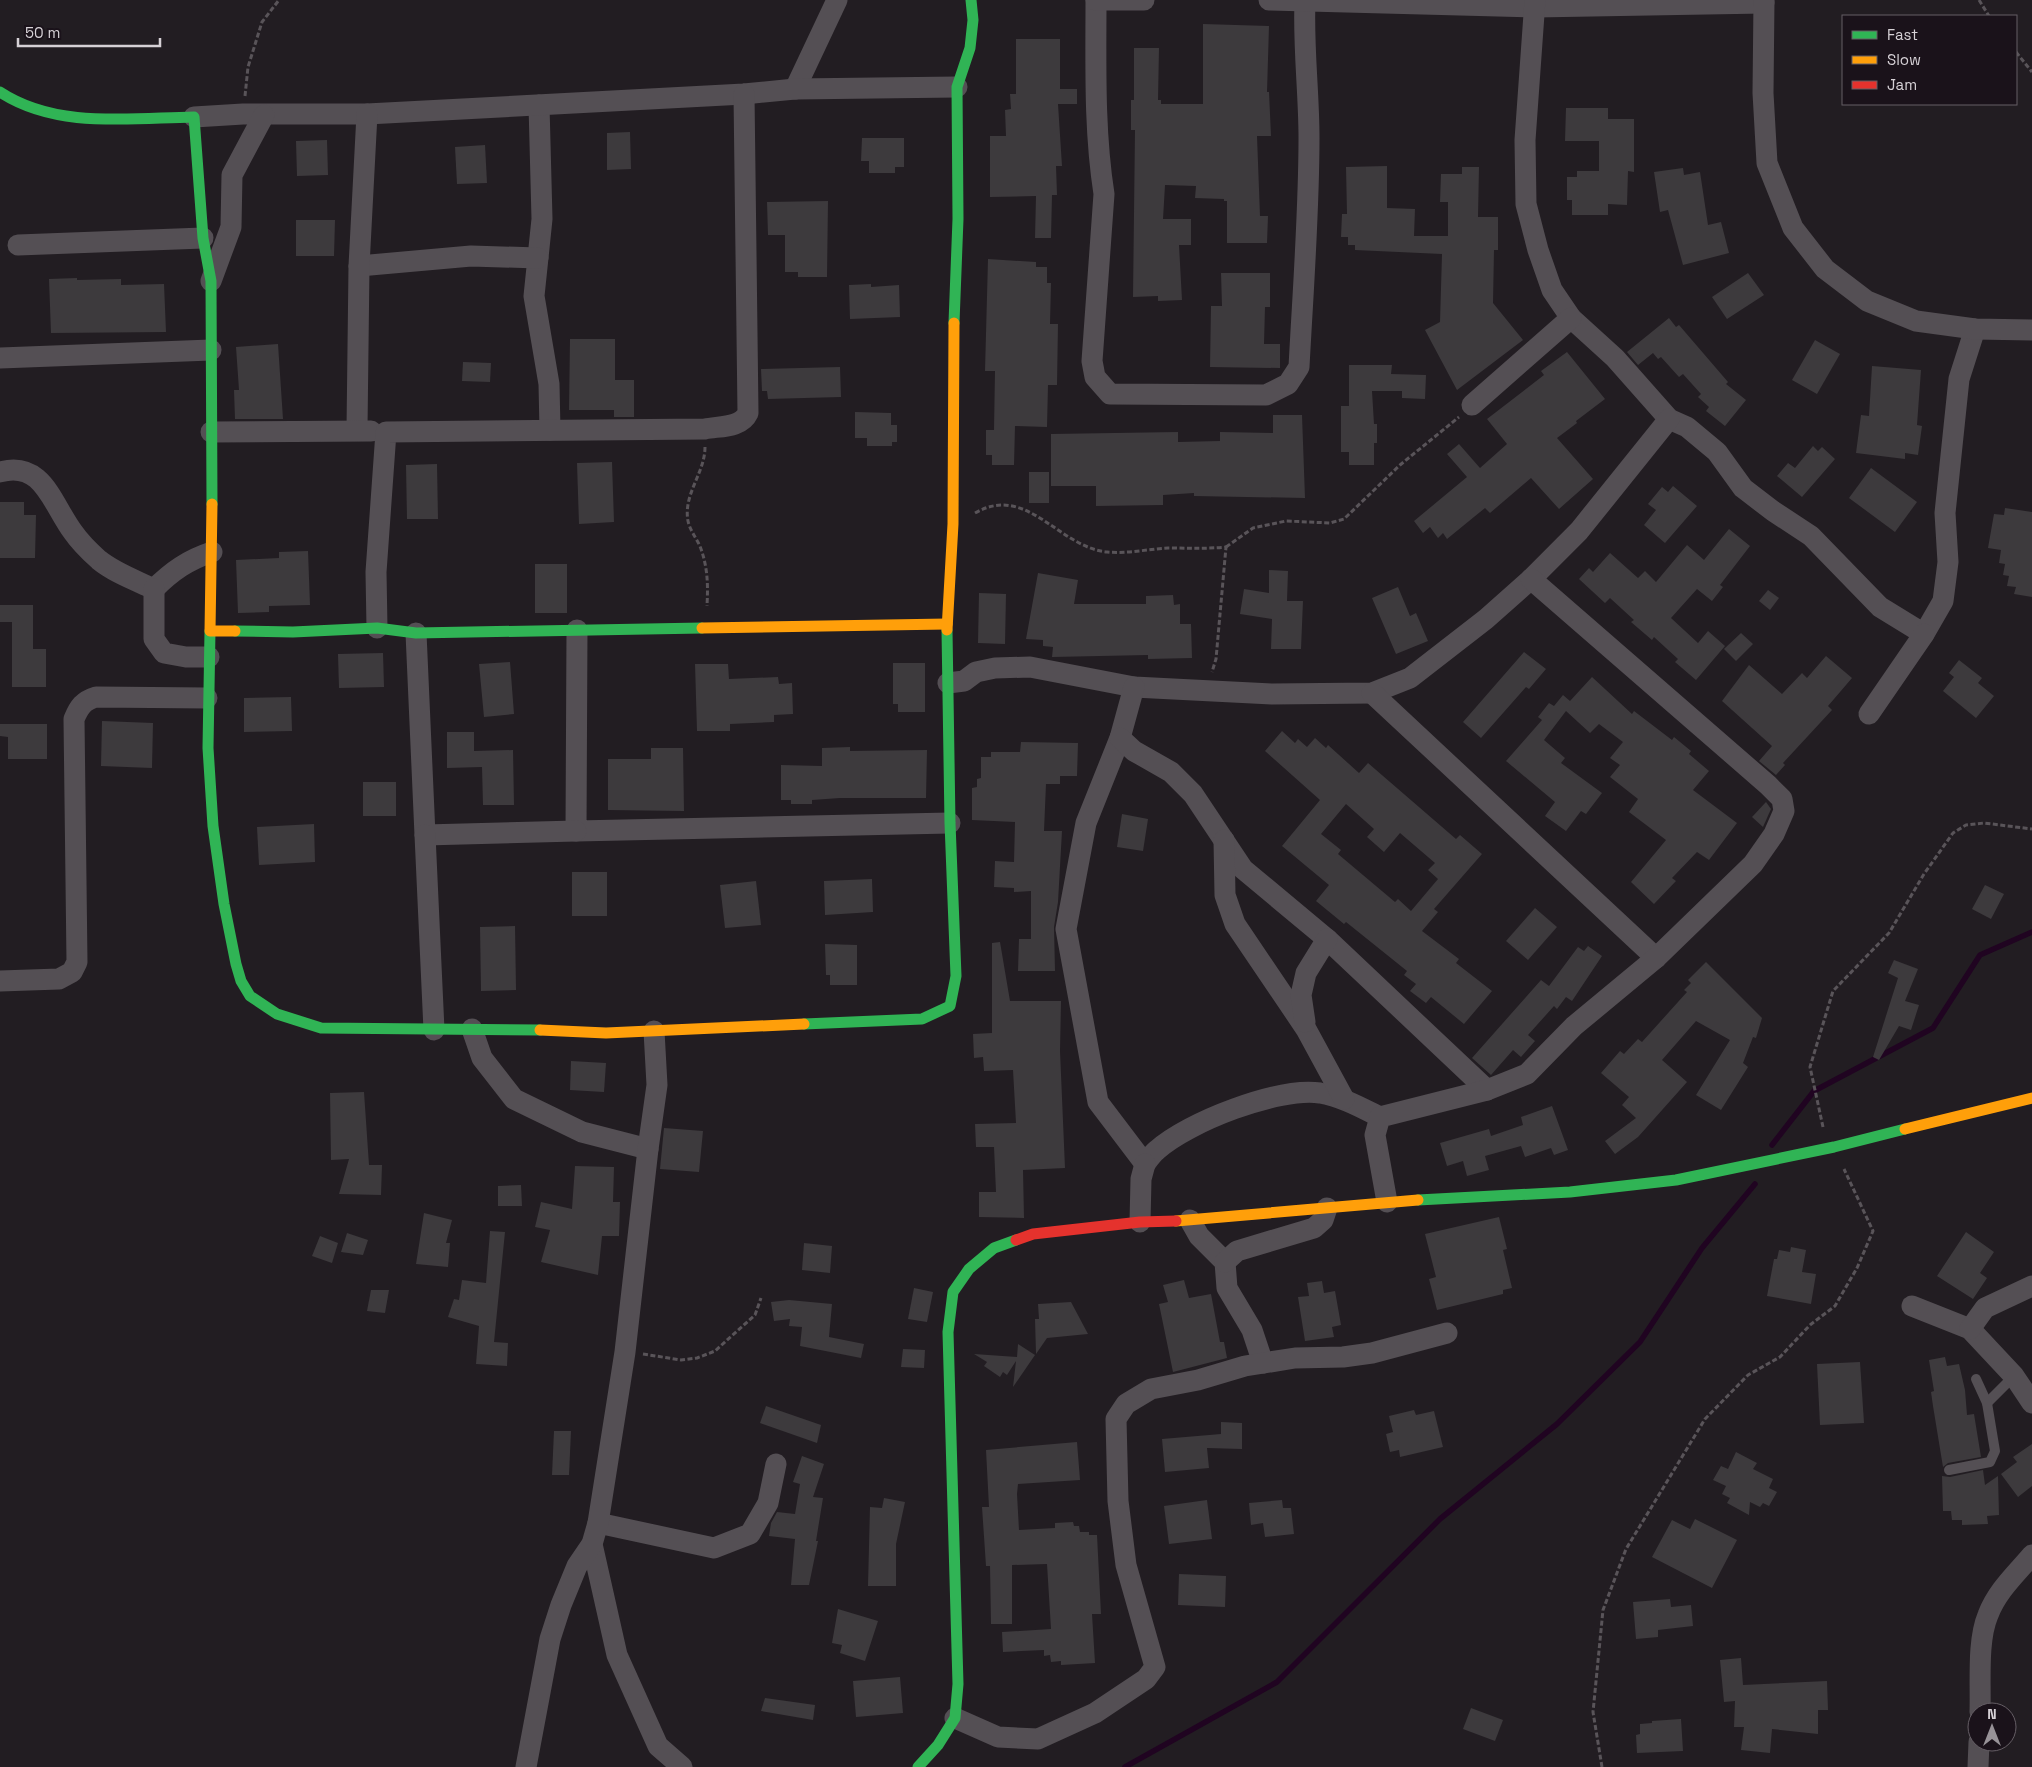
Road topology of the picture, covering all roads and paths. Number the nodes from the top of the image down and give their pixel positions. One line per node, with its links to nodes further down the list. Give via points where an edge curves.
1 (279, 0): 19 (path, via 262,22 248,67)
2 (837, 0): 15 (street)
3 (971, 0): 14 (street, via 970,48)
4 (1096, 0): 5 (street); 8 (street, via 1096,111 1104,194 1092,361 1095,377 1110,394 1266,395 1288,384 1299,367 1309,165)
5 (1144, 0)
6 (1269, 0): 8 (street)
7 (1979, 0): 11 (path)
8 (1305, 1): 10 (street)
9 (1764, 2): 10 (street); 29 (street, via 1763,93 1767,163 1793,228 1825,269 1867,301 1916,321)
10 (1535, 4): 28 (street, via 1526,131 1526,204 1552,290)
11 (1989, 15)
12 (2017, 53): 13 (path)
13 (2032, 72)
14 (958, 87): 15 (street); 41 (street)
15 (795, 89): 17 (street)
16 (0, 92): 22 (street, via 20,104 47,113)
17 (744, 94): 18 (street); 36 (street, via 748,413 738,423)
18 (539, 105): 20 (street); 25 (street, via 542,218)
19 (243, 114): 21 (street); 22 (street)
20 (367, 114): 21 (street); 26 (street)
21 (264, 116): 27 (street, via 232,175 232,227)
22 (194, 117): 23 (street)
23 (203, 238): 24 (street); 27 (street)
24 (18, 245)
25 (538, 258): 26 (street, via 471,256); 37 (street, via 534,296 549,384)
26 (359, 266): 35 (street)
27 (211, 281): 31 (street)
28 (1571, 318): 33 (street); 34 (street, via 1615,358)
29 (1975, 328): 30 (street); 52 (street, via 1959,379 1945,513 1948,562 1943,601)
30 (2032, 330)
31 (211, 350): 32 (street); 38 (street)
32 (0, 358)
33 (1472, 406): 42 (path, via 1400,465 1344,519 1330,523 1286,521 1253,528)
34 (1669, 419): 44 (street, via 1579,531); 52 (street, via 1687,427 1716,452 1743,488 1811,536 1880,607)
35 (357, 429): 38 (street); 39 (street)
36 (705, 429): 37 (street); 48 (path, via 705,458 689,499 688,522 708,576)
37 (550, 430): 39 (street)
38 (211, 432): 43 (street)
39 (386, 432): 47 (street, via 376,572)
40 (0, 472): 45 (street, via 11,469 30,473 43,484 73,533 99,560 120,574)
41 (953, 524): 42 (path, via 996,504 1007,504 1041,519 1080,543 1105,552); 46 (street)
42 (1226, 547): 56 (path, via 1216,659)
43 (212, 552): 45 (street, via 170,572); 50 (street)
44 (1531, 580): 57 (street, via 1410,678); 67 (street, via 1782,799 1784,811 1774,834 1753,864)
45 (154, 589): 53 (street, via 154,639 164,653)
46 (947, 624): 48 (street); 54 (street)
47 (377, 628): 50 (street); 51 (street)
48 (707, 629): 49 (street)
49 (577, 630): 51 (street); 63 (street)
50 (210, 631): 53 (street)
51 (416, 633): 64 (street)
52 (1924, 634): 59 (street)
53 (209, 657): 58 (street)
54 (948, 683): 55 (street, via 964,681 976,672 995,668 1030,667); 61 (street)
55 (1134, 687): 56 (street); 60 (street)
56 (1207, 689): 57 (street, via 1272,694)
57 (1372, 693): 67 (street)
58 (207, 698): 68 (street, via 96,697 79,708 74,719 77,962 72,972 59,979); 71 (street, via 211,809 225,915 243,986 262,1007 287,1019 321,1028)
59 (1869, 714)
60 (1120, 738): 65 (street, via 1134,751 1171,772 1193,794); 79 (street, via 1086,824 1066,929 1098,1102)
61 (950, 823): 63 (street); 72 (street, via 956,976 950,1006 922,1019)
62 (2032, 829): 77 (path, via 1984,822 1966,825 1952,833 1889,934 1833,990 1810,1067 1821,1121)
63 (576, 831): 64 (street)
64 (424, 835): 71 (street)
65 (1224, 838): 66 (street, via 1243,869); 70 (street, via 1225,895 1235,924)
66 (1327, 938): 70 (street, via 1306,973 1302,987); 73 (street)
67 (1656, 958): 73 (street, via 1574,1026 1527,1074)
68 (0, 981)
69 (472, 1029): 71 (street); 72 (street, via 606,1033); 78 (street, via 482,1058 514,1099 582,1132)
70 (1306, 1029): 75 (street)
71 (434, 1030)
72 (654, 1031): 78 (street, via 657,1085)
73 (1488, 1090): 76 (street)
74 (2032, 1098): 77 (street)
75 (1344, 1099): 76 (street); 79 (street, via 1318,1093 1275,1096 1245,1105 1186,1131 1157,1149)
76 (1380, 1117): 80 (street, via 1376,1135)
77 (1834, 1147): 80 (street, via 1676,1180 1570,1192); 107 (path, via 1873,1231 1870,1240 1835,1306 1810,1325 1780,1357 1748,1376 1705,1419 1626,1550 1603,1610 1594,1712)
78 (648, 1149): 90 (street)
79 (1144, 1164): 83 (street)
80 (1387, 1202): 81 (street)
81 (1327, 1208): 82 (street); 84 (street, via 1323,1220 1314,1228 1237,1251)
82 (1190, 1220): 83 (street); 84 (street, via 1199,1236)
83 (1140, 1222): 102 (street, via 1034,1234 994,1248 969,1269 953,1292 948,1332 959,1647)
84 (1225, 1262): 91 (street, via 1227,1288 1252,1330)
85 (2032, 1286): 88 (street, via 1985,1308)
86 (761, 1298): 90 (path, via 755,1315 716,1351 681,1360)
87 (1912, 1306): 88 (street)
88 (1970, 1329): 92 (street)
89 (1447, 1333): 91 (street, via 1372,1353)
90 (625, 1352): 98 (street)
91 (1262, 1363): 102 (street, via 1151,1389 1126,1404 1116,1419 1118,1501 1126,1565 1155,1667 1146,1679 1095,1713 1038,1739 998,1737)
92 (2014, 1376): 94 (lane); 95 (street)
93 (1976, 1379): 94 (lane)
94 (1987, 1403): 97 (lane, via 1995,1451 1990,1462)
95 (2032, 1403)
96 (776, 1464): 98 (street, via 768,1504 750,1534 714,1548)
97 (1949, 1470)
98 (598, 1523): 99 (street)
99 (592, 1544): 104 (street, via 577,1566 560,1605 550,1639); 105 (street, via 617,1655 658,1746)
100 (2032, 1555): 101 (street, via 2002,1590 1987,1616 1982,1646)
101 (1980, 1702)
102 (955, 1718): 106 (street, via 938,1745)
103 (1979, 1752): 108 (street)
104 (526, 1767)
105 (682, 1767)
106 (918, 1767)
107 (1602, 1767)
108 (1978, 1767)

